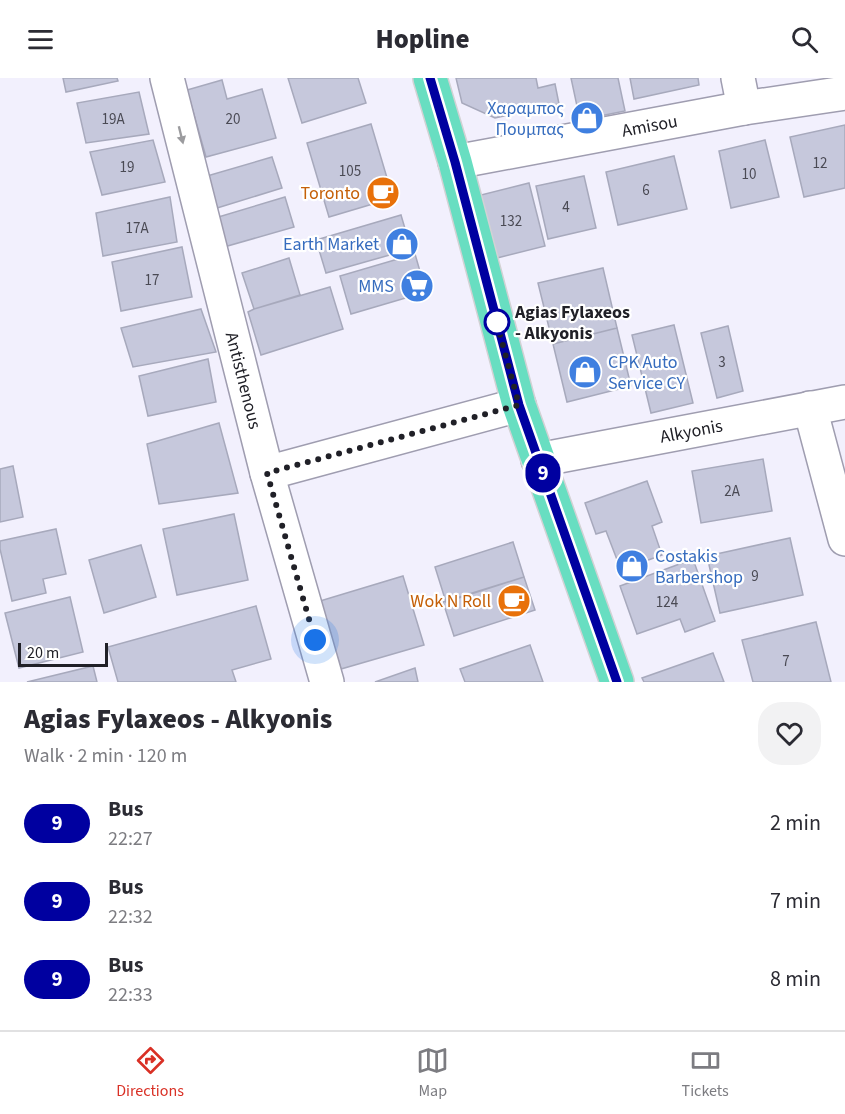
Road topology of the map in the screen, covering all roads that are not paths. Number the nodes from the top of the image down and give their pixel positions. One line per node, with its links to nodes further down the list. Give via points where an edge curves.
1 (167, 78): 10 (street, Antisthenous, one-way to 10)
2 (430, 78): 5 (main road)
3 (741, 93): 4 (street, Amisou); 5 (street, Amisou)
4 (845, 93)
5 (455, 162): 7 (main road)
6 (845, 402): 8 (street, Alkyonis)
7 (519, 405): 9 (main road); 10 (street)
8 (810, 408): 9 (street, Alkyonis); 11 (street)
9 (538, 460): 13 (main road)
10 (267, 473): 12 (street, Antisthenous)
11 (845, 539)
12 (327, 682)
13 (617, 682)

